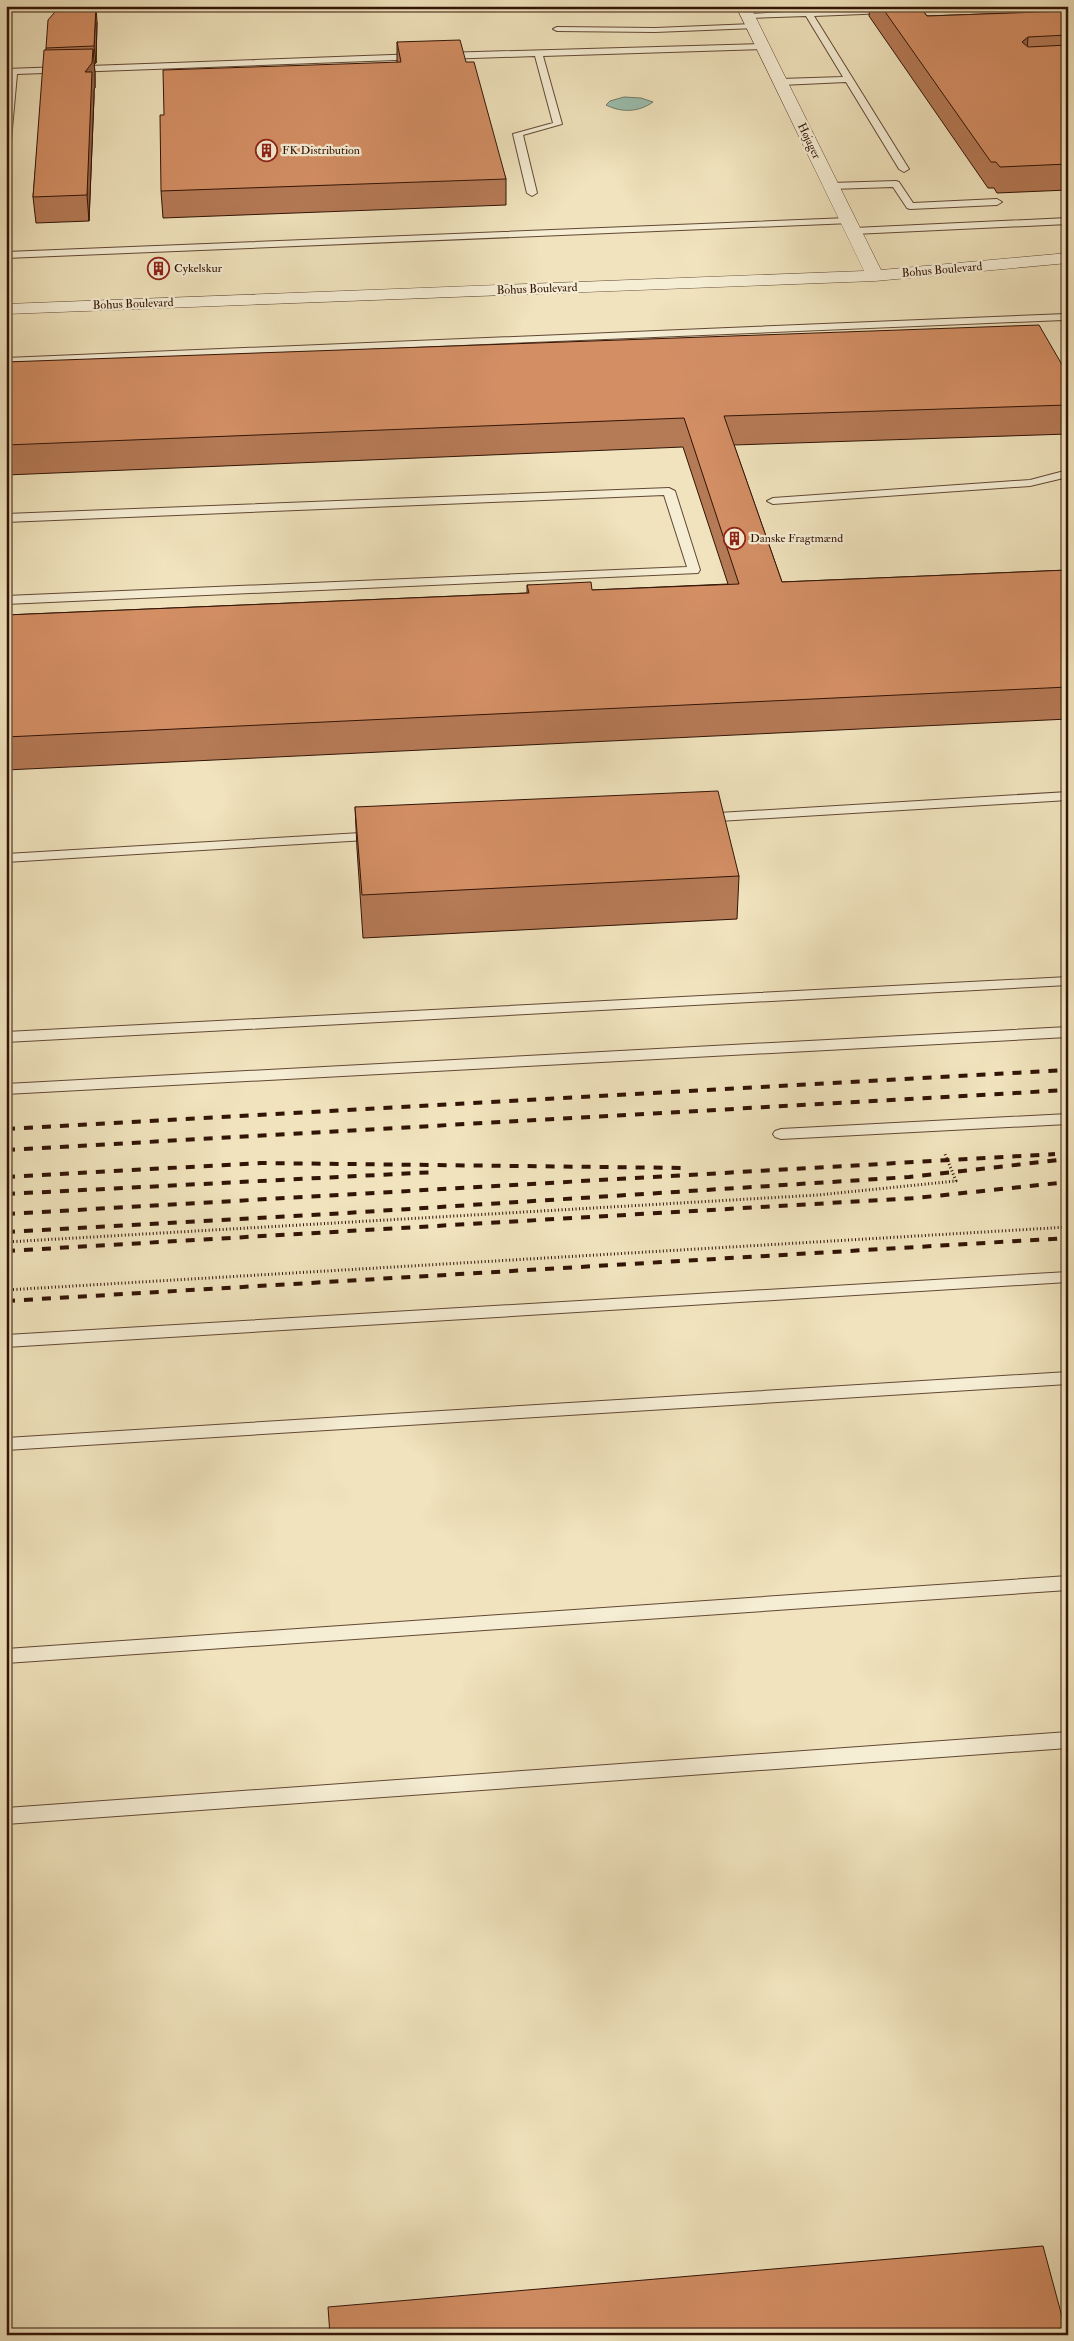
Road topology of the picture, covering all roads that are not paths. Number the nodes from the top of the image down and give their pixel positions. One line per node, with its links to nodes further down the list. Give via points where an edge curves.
1 (932, 8): 2 (lane); 4 (lane, via 984,7)
2 (871, 9): 3 (lane)
3 (806, 10): 5 (lane); 12 (lane)
4 (1068, 15)
5 (748, 16): 6 (lane, via 655,30); 7 (street, Højager)
6 (557, 28)
7 (763, 47): 8 (lane); 13 (street, Højager)
8 (538, 53): 10 (lane); 17 (lane, via 558,124 518,134)
9 (426, 56): 11 (lane)
10 (436, 56)
11 (9, 72): 14 (lane)
12 (850, 79): 13 (lane); 15 (lane)
13 (781, 82): 16 (street, Højager)
14 (6, 140)
15 (904, 169)
16 (831, 186): 18 (lane, via 896,184 910,206); 20 (street, Højager)
17 (532, 193)
18 (997, 202)
19 (1068, 222): 20 (lane)
20 (851, 226): 21 (lane); 23 (street, Højager)
21 (6, 254)
22 (1068, 258): 23 (street, Bohus Boulevard)
23 (875, 276): 24 (street, Bohus Boulevard)
24 (6, 309)
25 (1068, 319): 26 (lane)
26 (6, 361)
27 (1068, 473): 28 (lane, via 1030,483)
28 (773, 501)
29 (6, 518): 30 (lane, via 669,491 694,570)
30 (6, 600)
31 (1068, 796): 32 (lane)
32 (691, 818)
33 (393, 835): 34 (lane)
34 (6, 858)
35 (1068, 981): 37 (lane)
36 (1068, 1032): 38 (lane)
37 (6, 1037)
38 (6, 1089)
39 (1068, 1119): 40 (lane)
40 (781, 1134)
41 (1068, 1277): 42 (lane)
42 (6, 1341)
43 (1068, 1378): 44 (lane)
44 (6, 1444)
45 (1068, 1583): 46 (lane)
46 (6, 1656)
47 (1068, 1740): 48 (lane)
48 (6, 1816)

